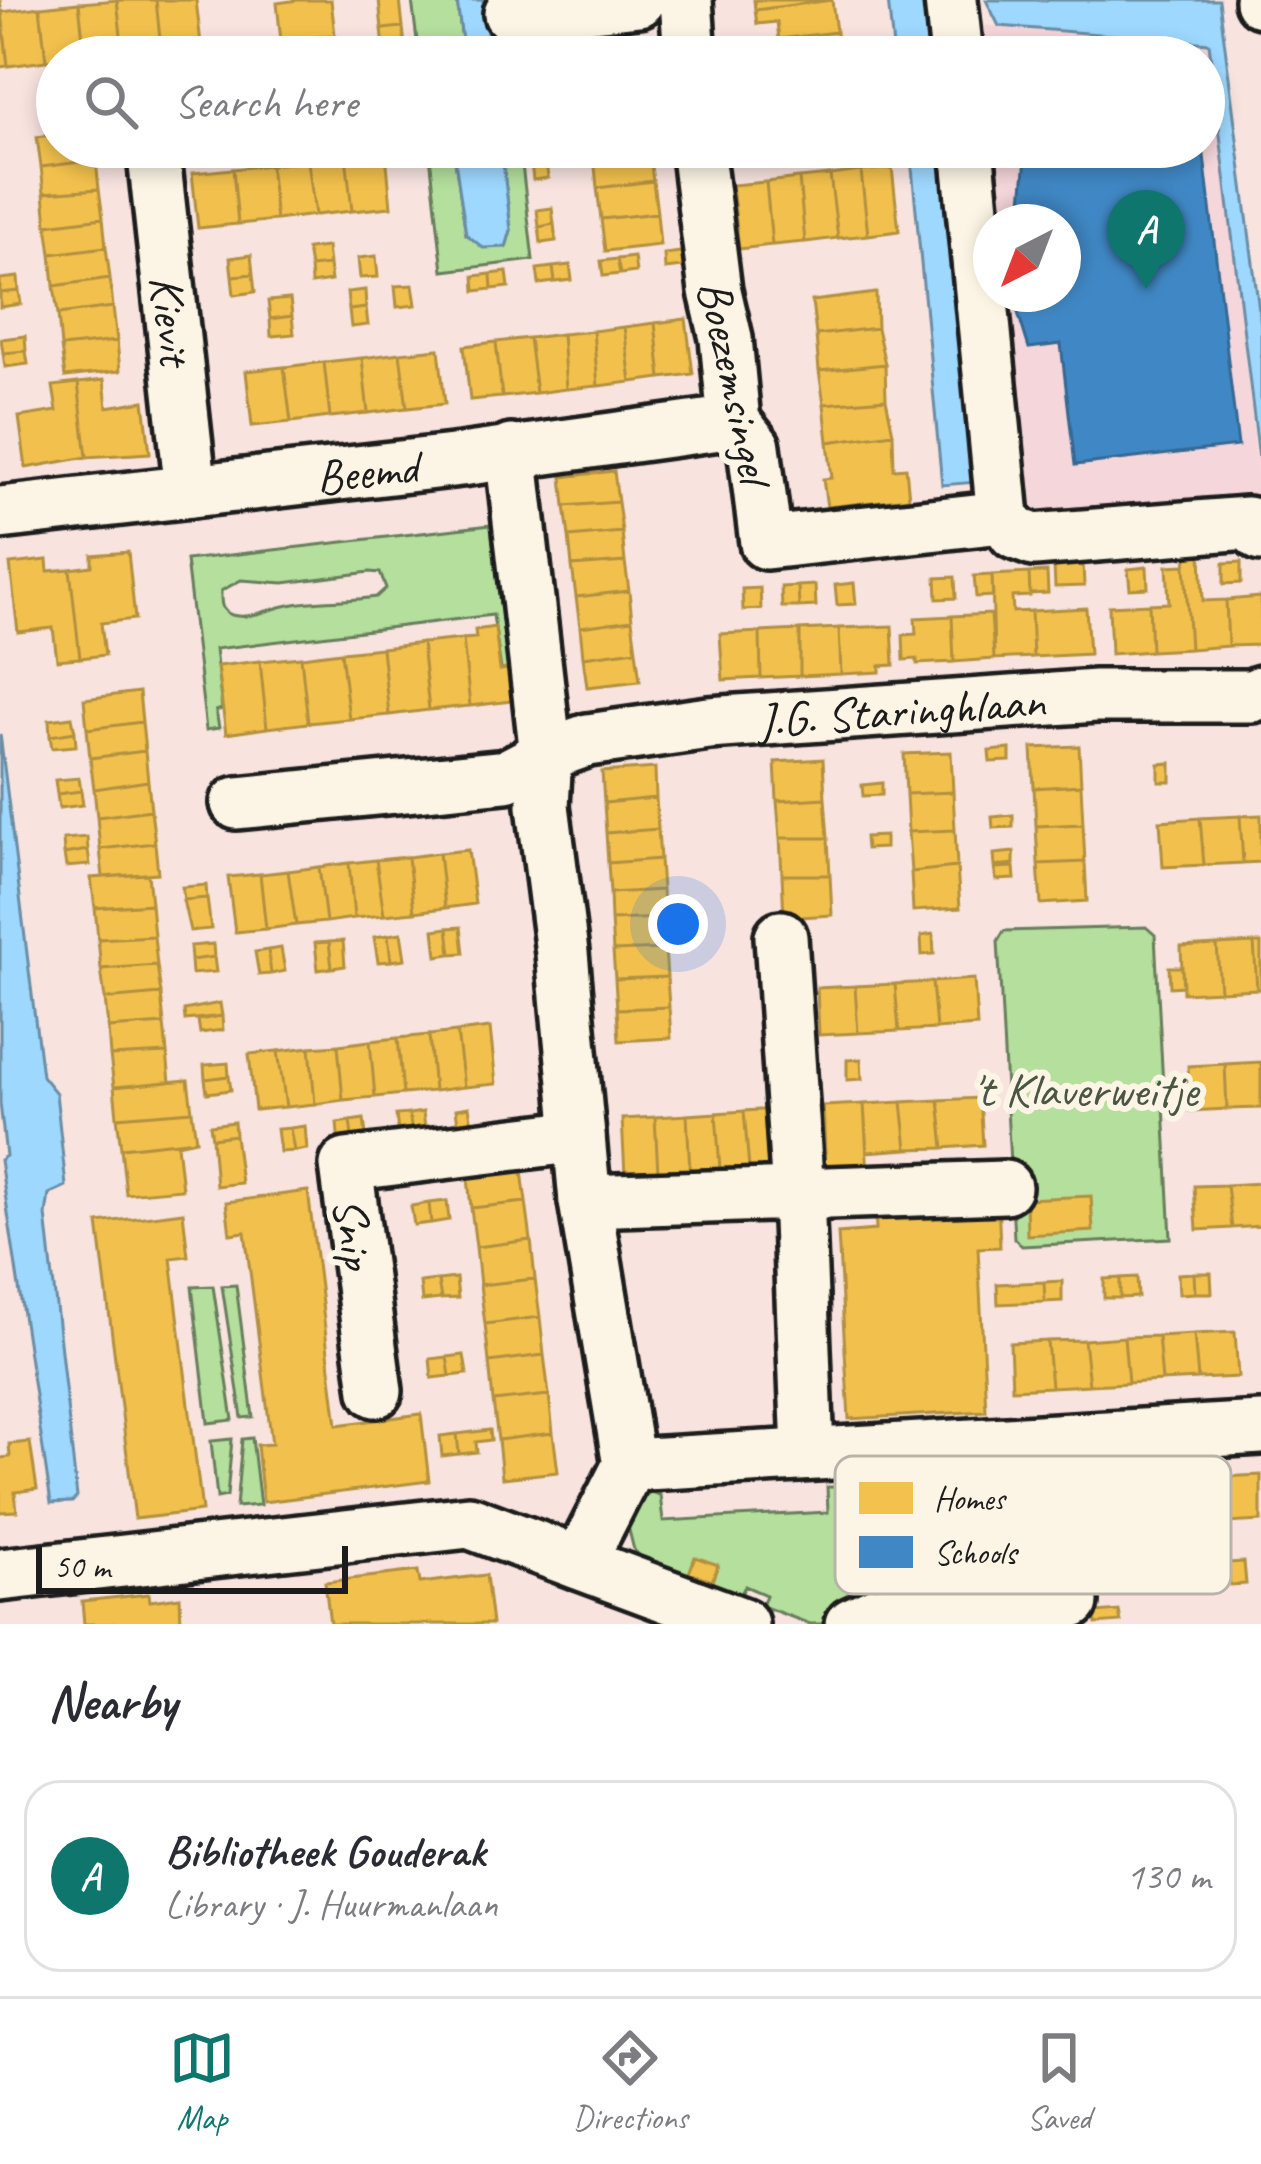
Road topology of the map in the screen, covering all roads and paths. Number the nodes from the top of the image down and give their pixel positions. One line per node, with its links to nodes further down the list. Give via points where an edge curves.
1 (639, 0): 4 (street)
2 (686, 0): 5 (street)
3 (951, 0): 6 (street)
4 (510, 14)
5 (689, 36)
6 (955, 36)
7 (155, 168): 12 (street, Kievit)
8 (700, 168): 10 (street, Boezemsingel)
9 (969, 168): 14 (street)
10 (734, 422): 11 (street, Beemd); 14 (street, Boezemsingel, via 754,447 766,543)
11 (511, 451): 12 (street, Beemd); 17 (street)
12 (191, 491): 13 (street, Beemd)
13 (0, 513)
14 (1003, 517): 15 (street, via 1034,541 1247,523)
15 (1261, 536)
16 (1261, 692): 17 (street, J.G. Staringhlaan, via 728,722 588,740)
17 (546, 755): 18 (street, via 506,776); 20 (street, via 543,806)
18 (237, 803)
19 (781, 937): 22 (street)
20 (579, 1136): 23 (street); 24 (street, Snip, via 346,1165)
21 (1005, 1187): 22 (street)
22 (798, 1194): 23 (street); 26 (street)
23 (585, 1201): 27 (street)
24 (376, 1391)
25 (1261, 1428): 26 (street)
26 (808, 1453): 27 (street)
27 (629, 1465): 28 (street)
28 (579, 1563): 29 (street, via 469,1522); 31 (street)
29 (0, 1576)
30 (1072, 1602): 32 (street, via 876,1613)
31 (742, 1624)
32 (852, 1624)

